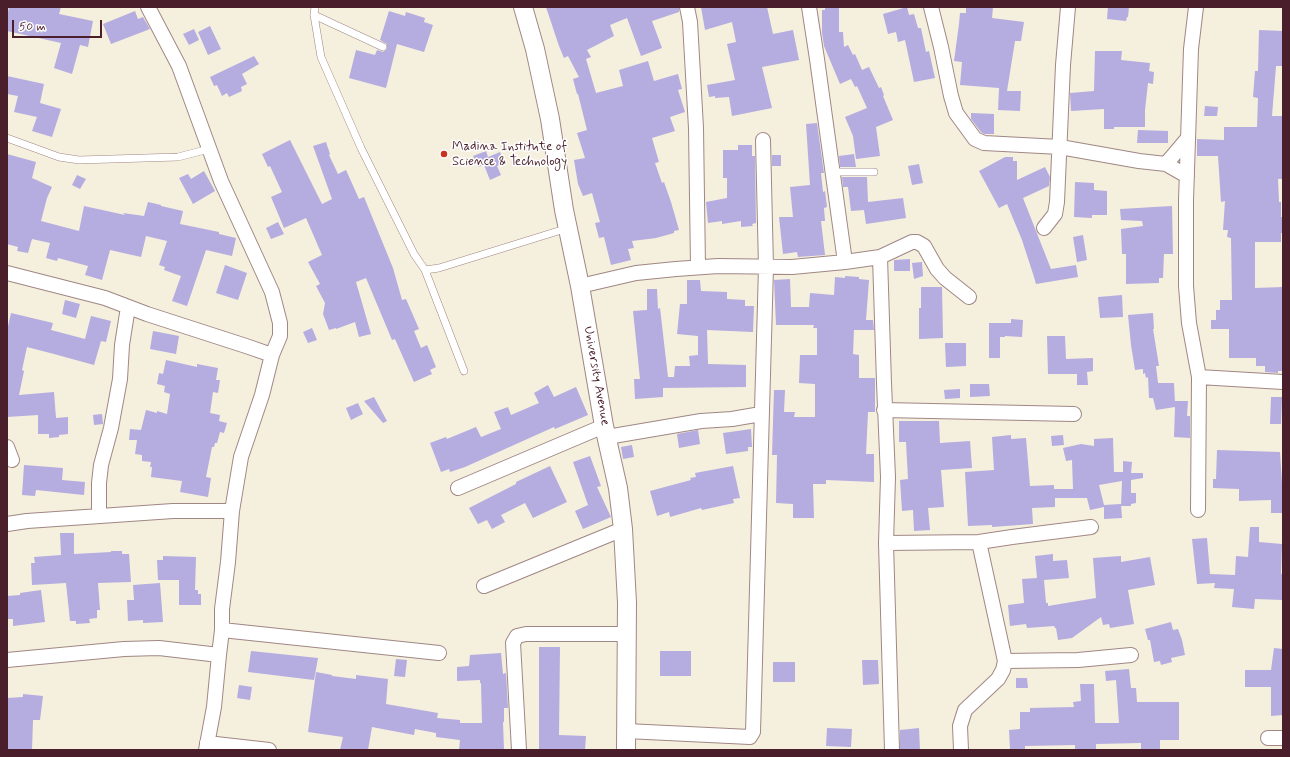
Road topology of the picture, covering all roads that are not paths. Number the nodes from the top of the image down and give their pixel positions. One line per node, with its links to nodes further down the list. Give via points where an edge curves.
1 (148, 7): 15 (street, via 179,66)
2 (315, 7): 9 (lane)
3 (523, 7): 20 (street, University Avenue, via 550,119)
4 (687, 7): 24 (street, via 696,128)
5 (809, 7): 17 (street)
6 (931, 7): 14 (street, via 956,113 975,139 984,143)
7 (1068, 7): 14 (street)
8 (1196, 7): 12 (street, via 1191,49)
9 (314, 15): 10 (lane); 26 (lane, via 321,58 365,155 414,254)
10 (383, 47)
11 (7, 138): 15 (lane, via 59,157 79,160 178,157)
12 (1188, 138): 16 (street); 19 (street)
13 (763, 140): 25 (street)
14 (1060, 147): 16 (street); 21 (street, via 1055,214)
15 (209, 149): 31 (street, via 272,292 280,323 280,336)
16 (1166, 164): 19 (street)
17 (832, 172): 18 (lane); 23 (street)
18 (874, 172)
19 (1187, 176): 33 (street, via 1186,286 1189,323)
20 (568, 228): 26 (lane, via 439,268); 28 (street, University Avenue)
21 (1044, 228)
22 (880, 256): 23 (street); 29 (street, via 917,242 924,246 936,269); 35 (street)
23 (844, 262): 25 (street)
24 (698, 267): 25 (street); 28 (street, via 636,273)
25 (766, 267): 36 (street)
26 (425, 270): 32 (lane)
27 (7, 273): 30 (street, via 105,298)
28 (580, 286): 38 (street, University Avenue)
29 (969, 296)
30 (128, 307): 31 (street); 42 (street, via 120,379 102,465)
31 (272, 355): 41 (street, via 262,395 240,457)
32 (464, 371)
33 (1199, 377): 34 (street); 40 (street)
34 (1283, 382)
35 (884, 410): 37 (street); 47 (street, via 888,477)
36 (761, 414): 38 (street); 56 (street, via 752,736)
37 (1074, 414)
38 (606, 432): 39 (street); 45 (street, University Avenue, via 618,488)
39 (458, 488)
40 (1198, 510)
41 (232, 511): 42 (street, via 173,511); 49 (street)
42 (99, 516): 43 (street)
43 (7, 524)
44 (1091, 527): 46 (street)
45 (623, 529): 48 (street); 50 (street, University Avenue)
46 (979, 542): 47 (street); 55 (street)
47 (886, 543): 63 (street)
48 (484, 586)
49 (222, 630): 51 (street); 52 (street)
50 (626, 634): 56 (street, University Avenue); 61 (street, via 517,636 513,643)
51 (439, 653)
52 (219, 655): 54 (street, via 159,648); 59 (street)
53 (1131, 655): 55 (street, via 1078,660)
54 (7, 660)
55 (1005, 661): 64 (street, via 998,679 965,710 960,726)
56 (626, 730): 62 (street, University Avenue)
57 (1268, 738): 58 (street)
58 (1283, 738)
59 (207, 746): 60 (street)
60 (269, 750)
61 (519, 750)
62 (626, 750)
63 (892, 750)
64 (961, 750)

